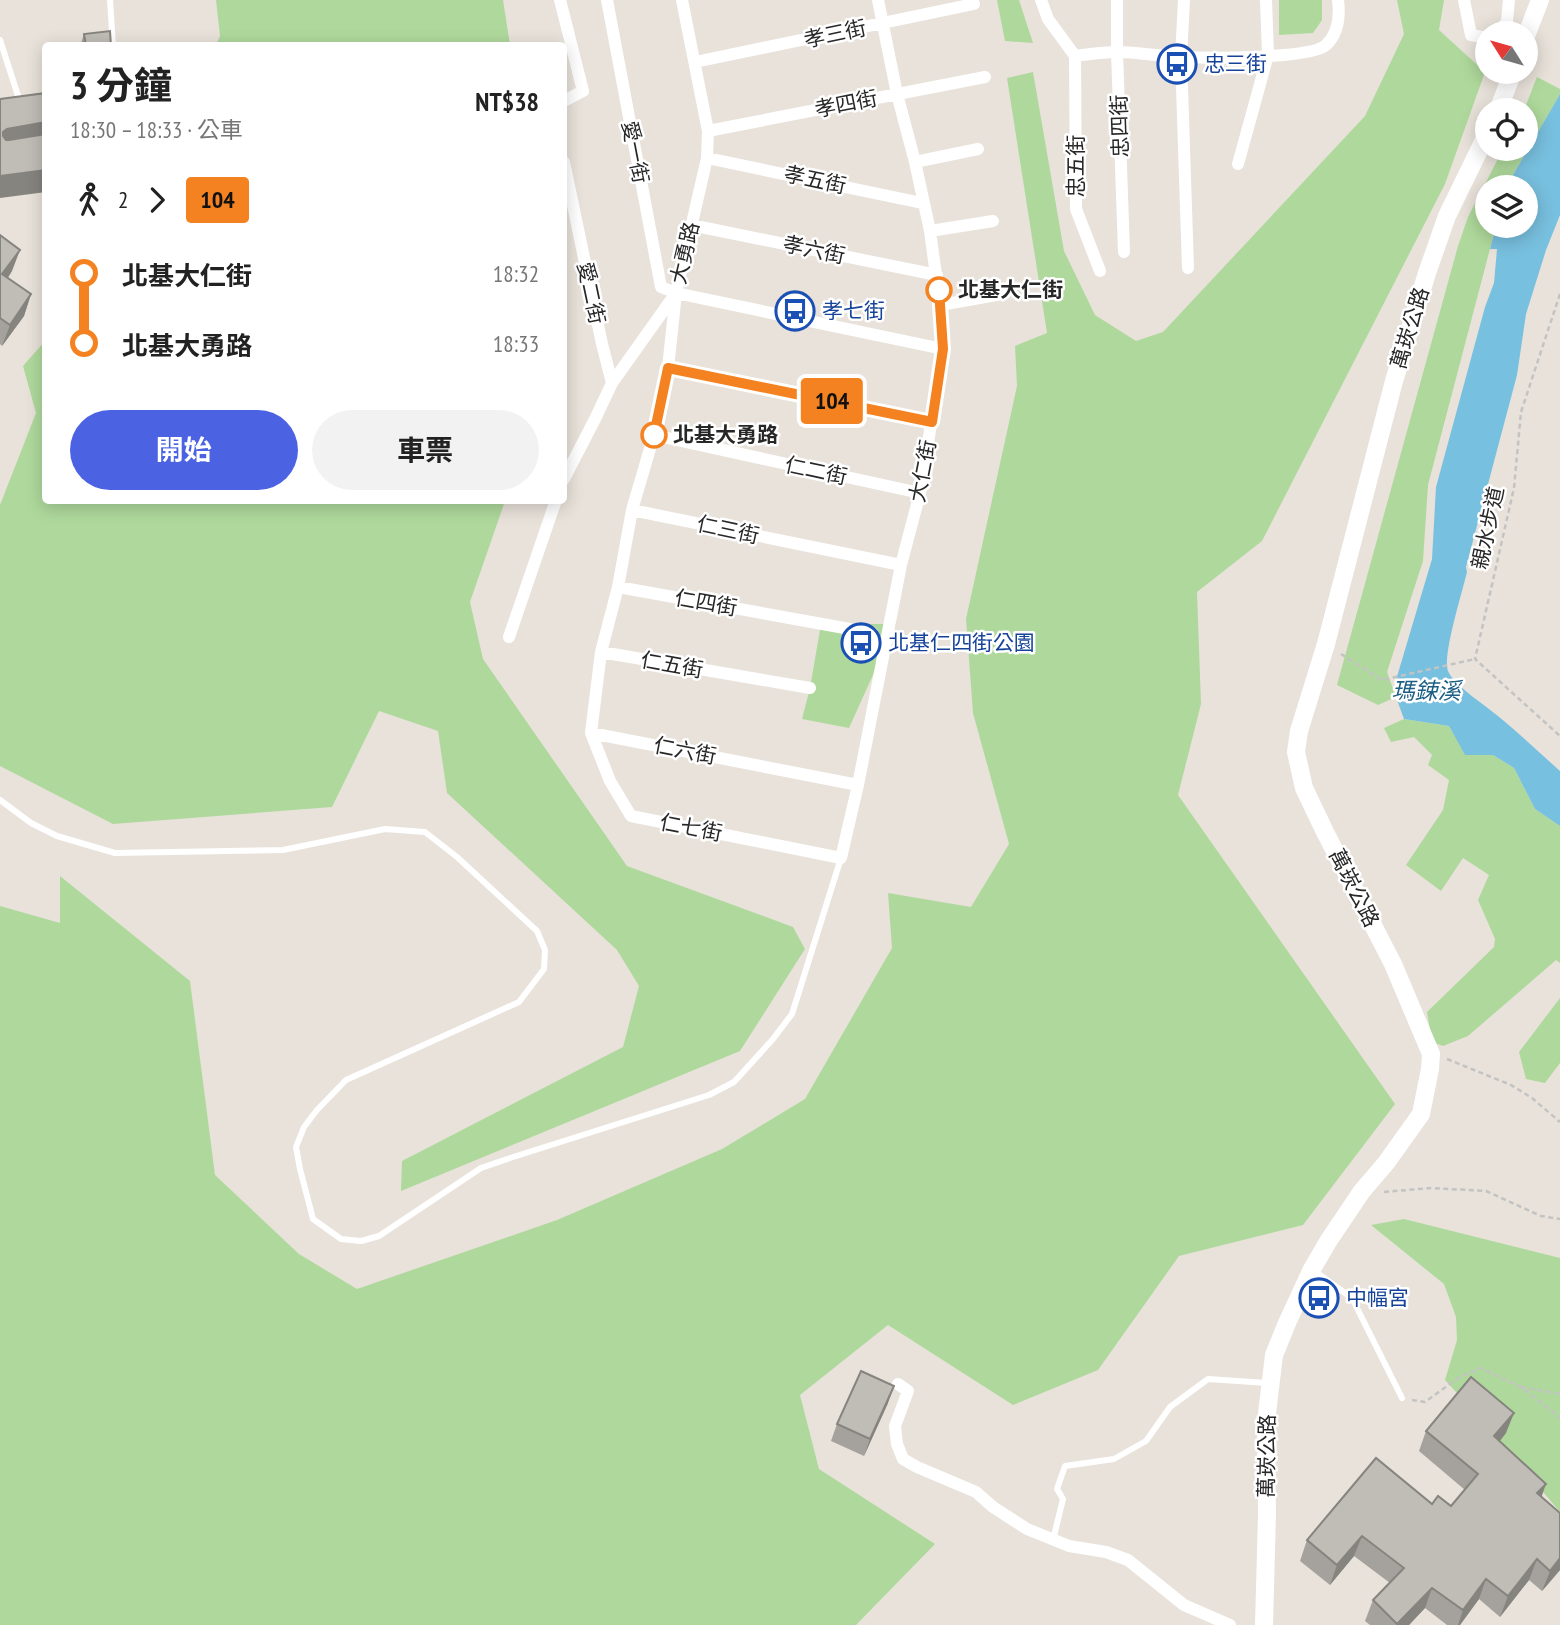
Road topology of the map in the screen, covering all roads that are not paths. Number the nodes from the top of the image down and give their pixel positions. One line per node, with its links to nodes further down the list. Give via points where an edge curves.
1 (110, 0): 20 (lane)
2 (560, 0): 28 (street, via 583,91)
3 (607, 0): 45 (street, 愛一街, via 661,287)
4 (681, 0): 25 (street, 大勇路)
5 (878, 0): 17 (street, 大仁街)
6 (1041, 0): 23 (street, via 1048,19)
7 (1117, 0): 21 (street, 忠四街)
8 (1184, 0): 24 (street)
9 (1266, 0): 22 (street)
10 (1338, 0): 22 (street, via 1336,32 1325,47)
11 (1464, 0): 18 (street, via 1471,35)
12 (1509, 0): 15 (street)
13 (1540, 0): 16 (street)
14 (974, 4): 17 (street, 孝三街)
15 (1507, 21)
16 (1532, 21)
17 (882, 24): 25 (street, 孝三街); 27 (street, 大仁街)
18 (1475, 36)
19 (0, 40): 29 (lane, via 20,103)
20 (113, 42)
21 (1117, 52): 23 (street); 24 (street); 41 (street, 忠四街)
22 (1268, 55): 24 (street); 35 (street)
23 (1075, 56): 43 (street, 忠五街, via 1076,209)
24 (1181, 57): 42 (street)
25 (695, 62): 30 (street, 大勇路)
26 (985, 77): 27 (street, 孝四街)
27 (897, 94): 30 (street, 孝四街); 34 (street, 大仁街)
28 (567, 99)
29 (33, 101)
30 (708, 131): 32 (street, 大勇路)
31 (978, 149): 34 (street)
32 (708, 158): 37 (street, 孝五街); 39 (street, 大勇路)
33 (1475, 159): 67 (street, 萬崁公路, via 1447,216 1427,273 1299,731 1296,752 1304,788 1393,964 1431,1054 1422,1114 1362,1191)
34 (915, 162): 37 (street, 大仁街)
35 (1238, 164)
36 (567, 176): 50 (street, 愛二街)
37 (922, 203): 40 (street, 大仁街)
38 (993, 221): 40 (street)
39 (691, 225): 44 (street, 孝六街); 45 (street, 大勇路)
40 (930, 231): 44 (street, 大仁街)
41 (1124, 252)
42 (1188, 268)
43 (1100, 271)
44 (937, 275): 47 (street, 大仁街)
45 (676, 293): 48 (street); 49 (street); 50 (street, 大勇路)
46 (1002, 294): 47 (street)
47 (940, 305): 48 (street, 大仁街)
48 (943, 349): 51 (street, 大仁街)
49 (668, 368): 51 (street); 52 (street)
50 (612, 383): 53 (street, 大勇路)
51 (932, 422): 54 (street, 大仁街)
52 (654, 435): 54 (street, 仁二街); 56 (street)
53 (567, 467)
54 (920, 494): 57 (street, 大仁街)
55 (555, 504): 60 (street)
56 (632, 510): 57 (street, 仁三街); 58 (street)
57 (901, 565): 64 (street, 大仁街)
58 (618, 587): 59 (street, 仁四街); 61 (street)
59 (872, 633)
60 (509, 637)
61 (601, 652): 62 (street, 仁五街); 63 (street)
62 (810, 688)
63 (591, 733): 64 (street, 仁六街); 66 (street, 仁七街, via 610,781 631,816)
64 (858, 785): 66 (street, 大仁街)
65 (0, 800): 66 (lane, via 57,836 115,853 283,850 385,829 425,832 537,931 545,950 544,969 519,1002 346,1080 304,1127 296,1147 313,1219 341,1239 361,1241 379,1236 481,1168 709,1096 734,1082 792,1014)
66 (841, 858)
67 (1312, 1269): 68 (street, 萬崁公路, via 1274,1355); 70 (lane, via 1352,1298)
68 (1270, 1383): 71 (lane, via 1208,1379 1170,1406 1146,1441 1114,1459 1065,1466 1056,1489 1063,1499); 73 (street, 萬崁公路)
69 (898, 1384): 71 (street, via 908,1391 895,1426 903,1459 976,1492 1027,1529)
70 (1402, 1398)
71 (1053, 1540): 72 (street, via 1128,1560 1184,1605)
72 (1230, 1625)
73 (1264, 1625)

